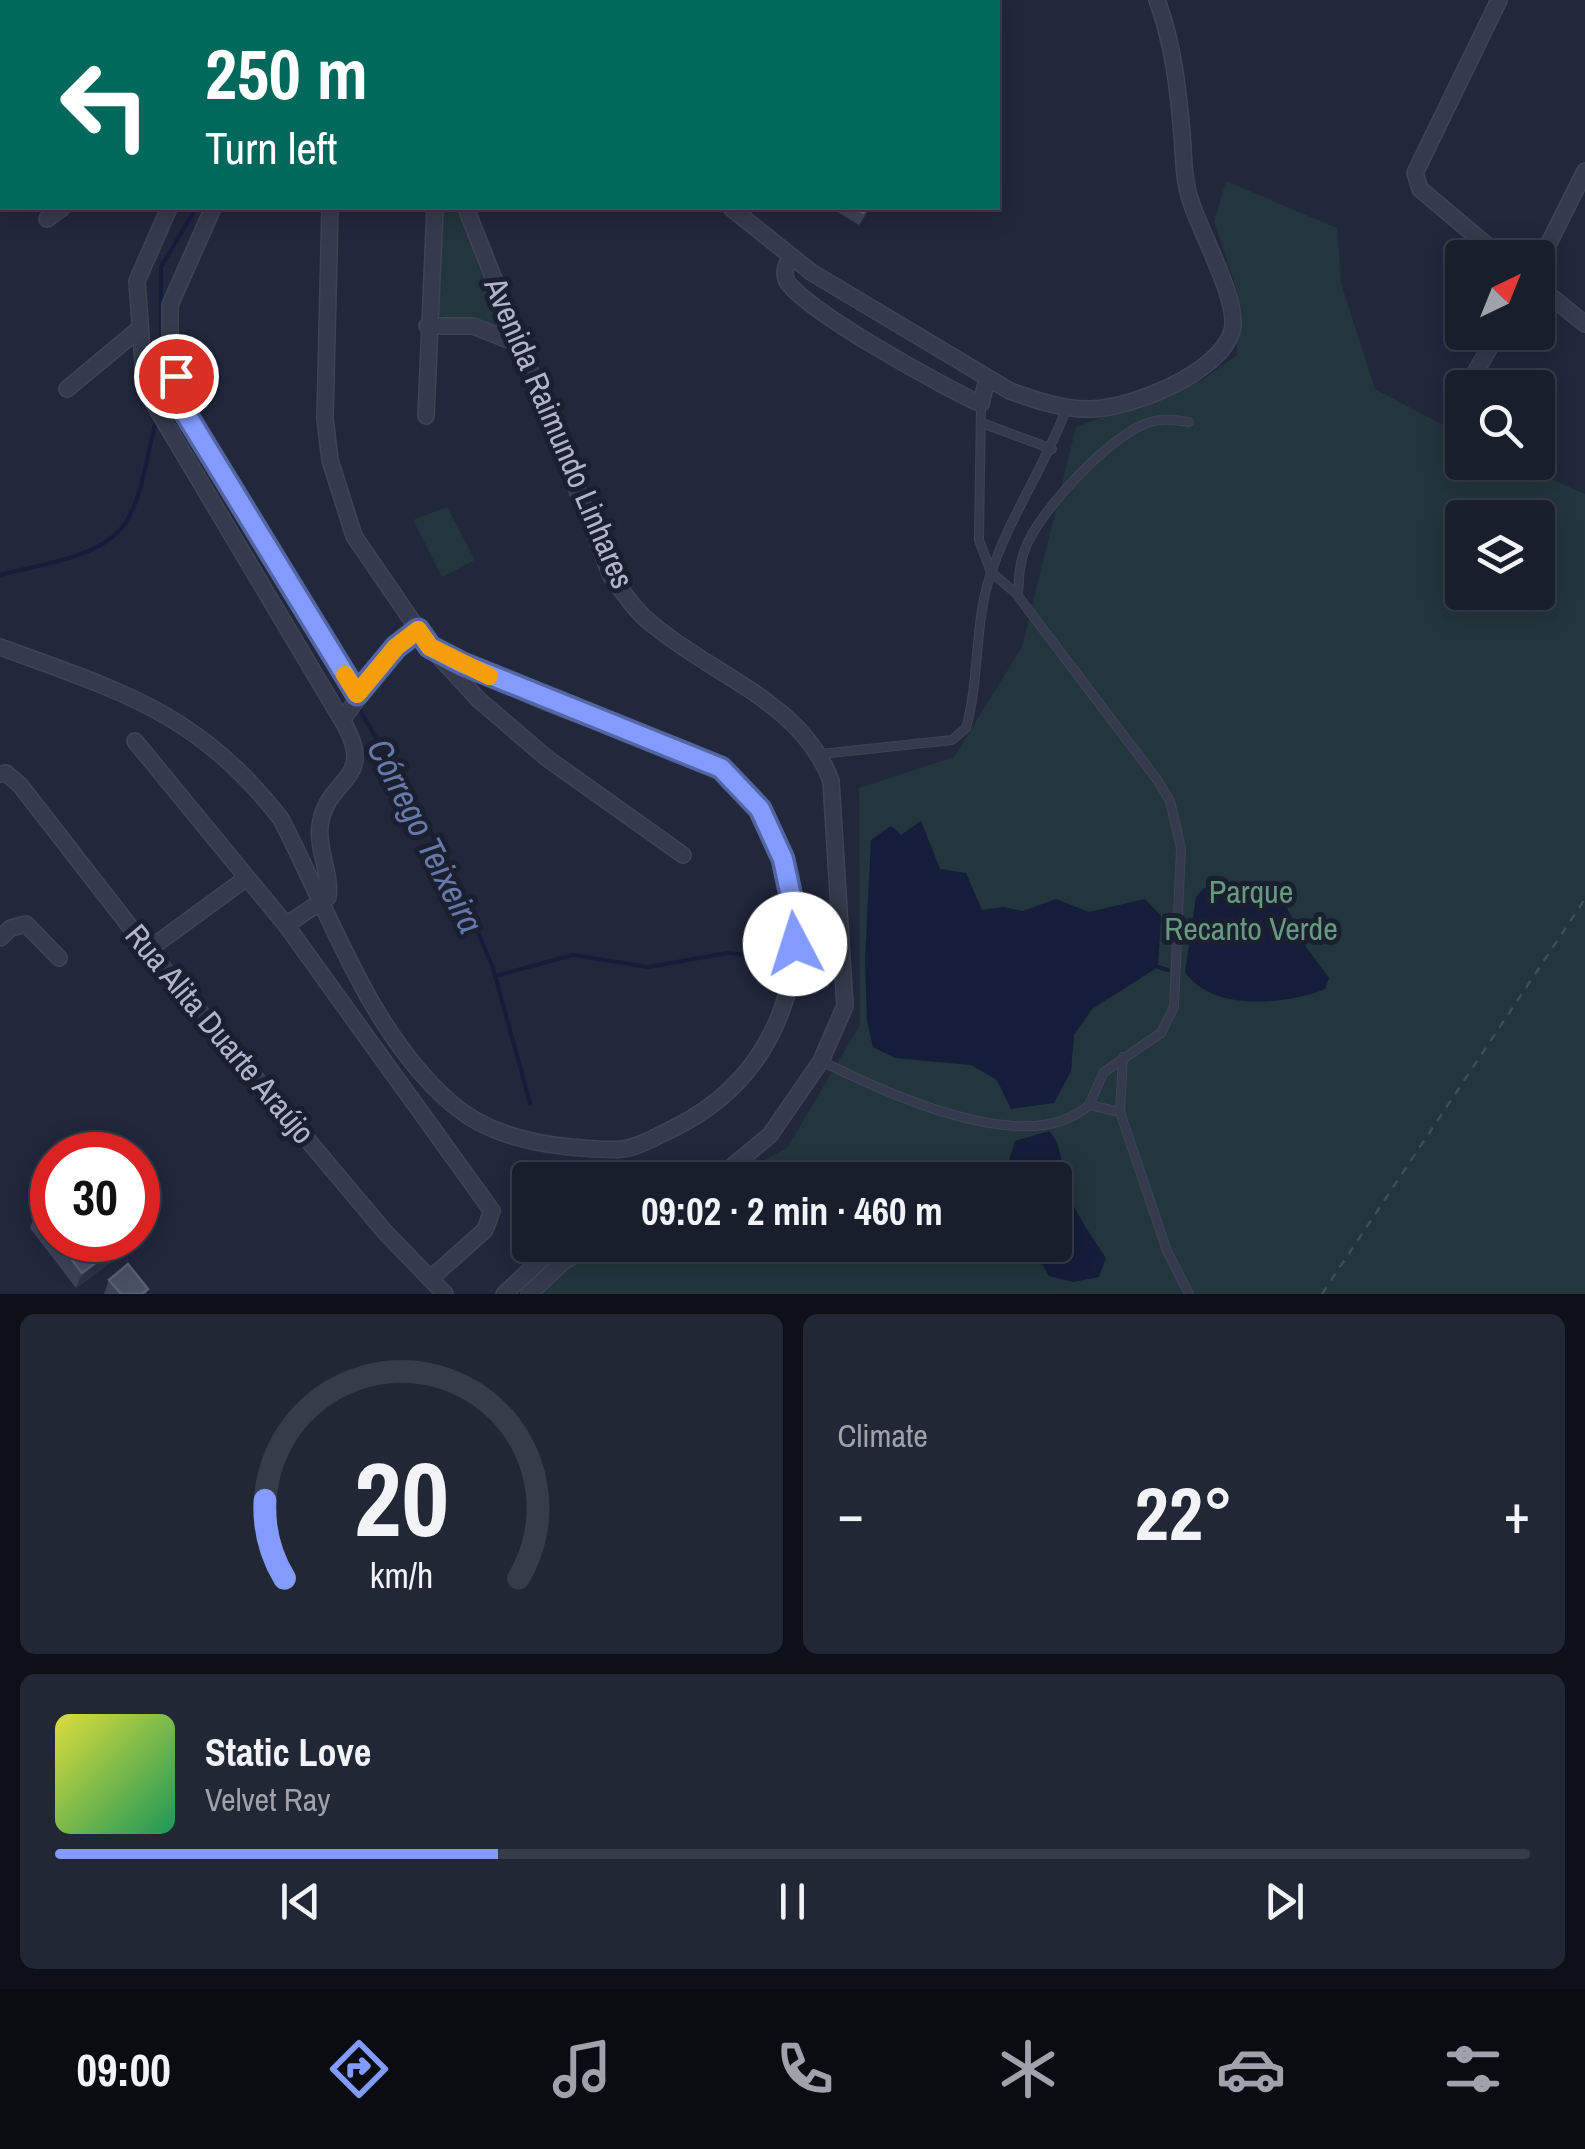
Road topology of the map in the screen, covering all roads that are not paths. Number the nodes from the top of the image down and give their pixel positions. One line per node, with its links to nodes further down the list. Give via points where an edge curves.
1 (1156, 0): 27 (street, via 1176,69 1186,186 1226,291 1233,329 1197,371 1150,397 1092,409)
2 (1499, 0): 12 (street, via 1415,173 1420,189)
3 (1585, 171): 13 (street)
4 (59, 210): 11 (street)
5 (167, 210): 20 (street, via 137,281)
6 (212, 210): 37 (street, via 170,305 181,406)
7 (330, 210): 34 (street, via 330,460 354,536)
8 (435, 210): 18 (street)
9 (467, 210): 22 (street, Avenida Raimundo Linhares)
10 (733, 210): 14 (street)
11 (47, 219)
12 (1481, 240)
13 (1551, 240)
14 (791, 257): 16 (street); 21 (street, via 788,283)
15 (1555, 300): 17 (street)
16 (872, 306): 19 (street); 21 (street)
17 (1585, 324)
18 (428, 326): 22 (street, via 474,326); 28 (street)
19 (901, 326): 23 (street); 24 (street)
20 (139, 328): 25 (street); 38 (street, via 151,399)
21 (856, 333): 23 (street)
22 (521, 344): 40 (street, Avenida Raimundo Linhares, via 612,576 630,602 650,623 785,716)
23 (887, 352): 26 (street)
24 (987, 379): 26 (street); 27 (street, via 1036,401)
25 (68, 388)
26 (981, 404): 30 (lane)
27 (1067, 406): 31 (lane)
28 (426, 416)
29 (1189, 422): 33 (lane, via 1148,422 1070,482 1026,546)
30 (982, 423): 31 (lane); 32 (lane, via 979,540)
31 (1052, 448): 32 (lane)
32 (991, 572): 33 (lane); 40 (lane, via 966,728 952,740)
33 (1018, 596): 49 (lane, via 1158,781 1176,822 1183,874 1174,1007 1161,1033)
34 (418, 630): 36 (street); 37 (street)
35 (0, 647): 44 (street, via 167,713 203,737 281,819)
36 (430, 647): 42 (street, via 504,724); 44 (street, via 573,712 690,752 743,787 783,859 796,920 781,1020 748,1074 696,1118 626,1149 542,1144 493,1131 452,1104 414,1065 362,981)
37 (357, 694): 38 (street)
38 (342, 720): 44 (street, via 356,744 353,772 320,820 329,890)
39 (135, 741): 43 (street)
40 (821, 754): 50 (street, Avenida Raimundo Linhares, via 831,782 846,975 845,1006)
41 (0, 774): 47 (street, Rua Alita Duarte Araújo, via 20,785)
42 (682, 855)
43 (245, 879): 45 (street); 47 (street)
44 (324, 901): 45 (street)
45 (286, 925): 56 (street, via 492,1211 484,1230)
46 (0, 938): 48 (street, via 26,924)
47 (148, 950): 56 (street, Rua Alita Duarte Araújo)
48 (59, 958)
49 (1123, 1057): 51 (lane, via 1104,1072); 52 (lane)
50 (821, 1060): 51 (lane, via 894,1092 1003,1126 1064,1123); 53 (street, Avenida Raimundo Linhares, via 770,1135)
51 (1090, 1105): 52 (lane)
52 (1120, 1112): 60 (lane)
53 (738, 1162)
54 (538, 1262): 58 (street)
55 (563, 1262): 59 (street)
56 (430, 1279): 57 (street, Rua Alita Duarte Araújo)
57 (445, 1294)
58 (504, 1294)
59 (529, 1294)
60 (1189, 1294)

